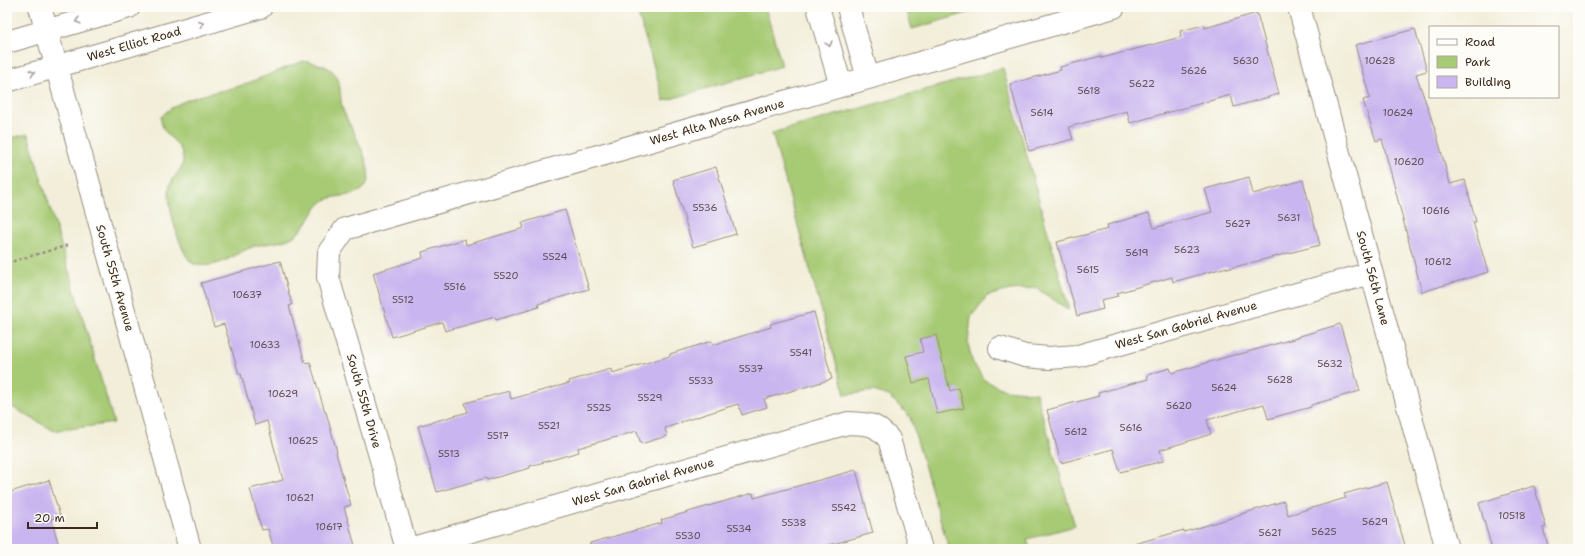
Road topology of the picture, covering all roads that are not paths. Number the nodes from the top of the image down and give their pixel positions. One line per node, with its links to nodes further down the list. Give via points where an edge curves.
1 (40, 7): 8 (street, South 55th Avenue)
2 (129, 7): 8 (street, one-way to 8)
3 (260, 7): 10 (street, West Elliot Road, one-way to 3)
4 (818, 7): 13 (street, one-way to 13)
5 (848, 7): 11 (street)
6 (1114, 7): 11 (street, West Alta Mesa Avenue)
7 (1299, 7): 15 (street, South 56th Lane)
8 (46, 30): 9 (street); 10 (street, South 55th Avenue)
9 (7, 42)
10 (56, 66): 12 (street, West Elliot Road, one-way to 10); 17 (street, South 55th Avenue)
11 (868, 78): 13 (street, West Alta Mesa Avenue)
12 (7, 80)
13 (841, 86): 14 (street, West Alta Mesa Avenue, via 346,229)
14 (329, 252): 18 (street, South 55th Drive, via 328,277)
15 (1371, 273): 16 (street, West San Gabriel Avenue, via 1078,356 1025,356); 20 (street, South 56th Lane)
16 (1000, 348)
17 (190, 549)
18 (408, 549): 19 (street, West San Gabriel Avenue, via 848,422 867,423 878,428 889,439)
19 (921, 549)
20 (1447, 549)

